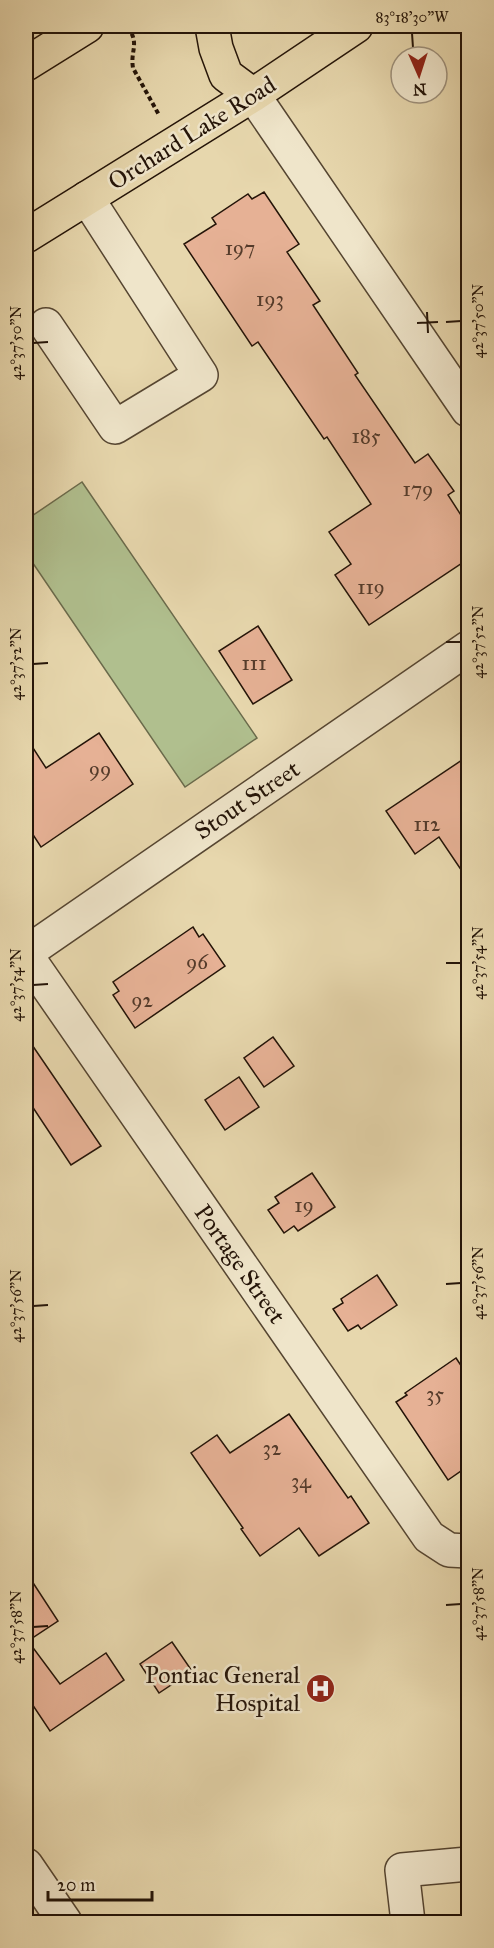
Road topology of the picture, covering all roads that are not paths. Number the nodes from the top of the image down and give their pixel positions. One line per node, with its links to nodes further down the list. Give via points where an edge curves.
1 (87, 26): 4 (main road)
2 (212, 26): 5 (main road, via 226,75)
3 (356, 26): 5 (main road, Orchard Lake Road)
4 (26, 64)
5 (253, 95): 6 (main road, Orchard Lake Road); 9 (street)
6 (87, 198): 7 (main road, Orchard Lake Road); 8 (street, via 201,375 115,427)
7 (26, 236)
8 (46, 325)
9 (468, 410)
10 (468, 648): 11 (street, Stout Street)
11 (26, 954): 12 (street, Portage Street, via 429,1537 449,1550)
12 (468, 1551)
13 (468, 1864): 16 (street, via 402,1870)
14 (26, 1865): 15 (street)
15 (65, 1923)
16 (408, 1923)

